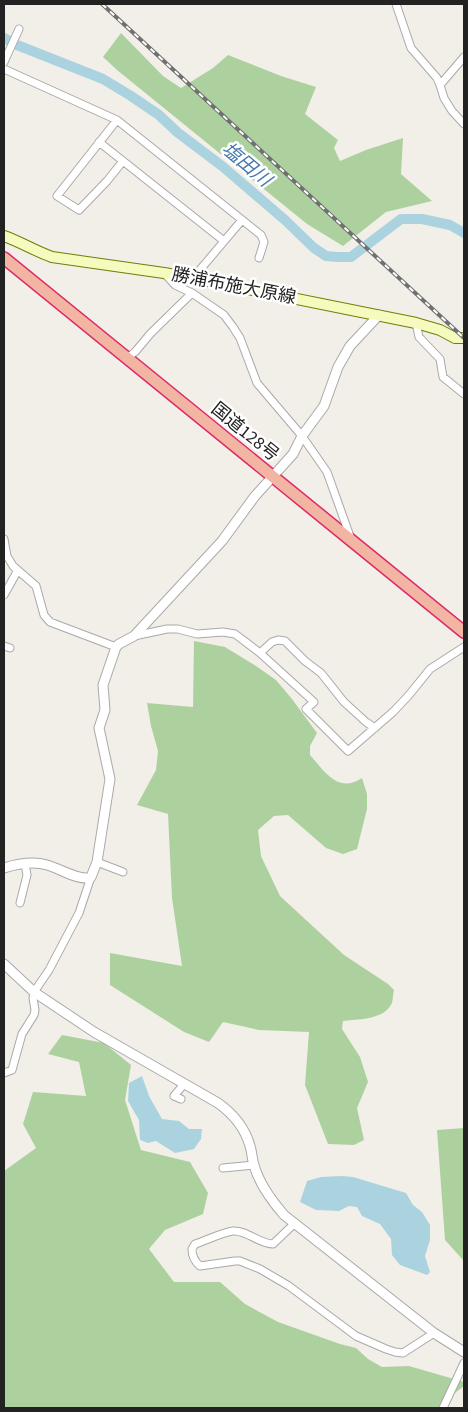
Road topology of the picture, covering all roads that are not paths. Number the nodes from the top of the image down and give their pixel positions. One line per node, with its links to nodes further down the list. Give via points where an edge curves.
1 (396, 4): 6 (street, via 411,48)
2 (19, 29): 4 (street)
3 (464, 57): 6 (street)
4 (5, 58)
5 (4, 69): 7 (street)
6 (440, 85): 8 (street, via 452,111)
7 (117, 120): 9 (street); 11 (street)
8 (464, 124)
9 (99, 142): 10 (street); 10 (street, via 57,196 79,210)
10 (123, 161): 13 (street)
11 (242, 220): 13 (street); 15 (street, via 261,235 264,242)
12 (4, 236): 16 (main road, 勝浦布施大原線, via 52,257)
13 (224, 241): 17 (street)
14 (4, 258): 22 (highway, 国道128号)
15 (259, 258)
16 (164, 273): 17 (main road, 勝浦布施大原線); 18 (street, via 175,284)
17 (193, 278): 19 (main road, 勝浦布施大原線)
18 (192, 293): 22 (street); 24 (street, via 224,314 240,338 257,383)
19 (379, 315): 20 (main road, 勝浦布施大原線); 24 (street, via 350,346 338,367 324,406)
20 (416, 322): 21 (main road, 勝浦布施大原線, via 455,338); 23 (street, via 419,337 440,359 443,377)
21 (464, 338)
22 (126, 358): 25 (highway, 国道128号)
23 (464, 394)
24 (302, 436): 25 (street, via 293,454); 27 (street, via 327,472)
25 (273, 477): 27 (highway, 国道128号); 31 (street, via 222,542)
26 (4, 539): 28 (street, via 7,556)
27 (352, 541): 30 (highway, 国道128号)
28 (18, 570): 29 (street); 32 (street, via 36,586 44,615 50,622)
29 (4, 595)
30 (464, 632)
31 (134, 636): 32 (street); 34 (street, via 167,629 197,634 223,632 235,634)
32 (116, 647): 36 (street, via 103,685 104,710 100,728 110,779)
33 (464, 647): 35 (street, via 430,669)
34 (260, 653): 35 (street, via 272,642 285,641 321,673 344,702); 35 (street, via 314,702 306,710 348,751)
35 (375, 728)
36 (97, 862): 39 (street); 40 (street)
37 (25, 864): 38 (street); 40 (street, via 46,865 84,878); 41 (street, via 28,875)
38 (4, 868)
39 (123, 872)
40 (91, 876): 43 (street, via 79,913)
41 (20, 904)
42 (4, 964): 43 (street)
43 (34, 992): 44 (street, via 34,1015 22,1034 12,1070); 45 (street, via 110,1042)
44 (4, 1073)
45 (184, 1084): 46 (street, via 174,1096); 47 (street, via 230,1111 250,1145)
46 (182, 1099)
47 (254, 1165): 48 (street); 49 (street, via 264,1190)
48 (223, 1168)
49 (295, 1223): 50 (street); 50 (street, via 274,1244 233,1231 195,1244 192,1254 200,1266 235,1261 260,1269 289,1286 356,1336 395,1352 403,1352)
50 (434, 1333): 51 (street)
51 (464, 1352)
52 (464, 1363): 53 (street)
53 (443, 1408)

